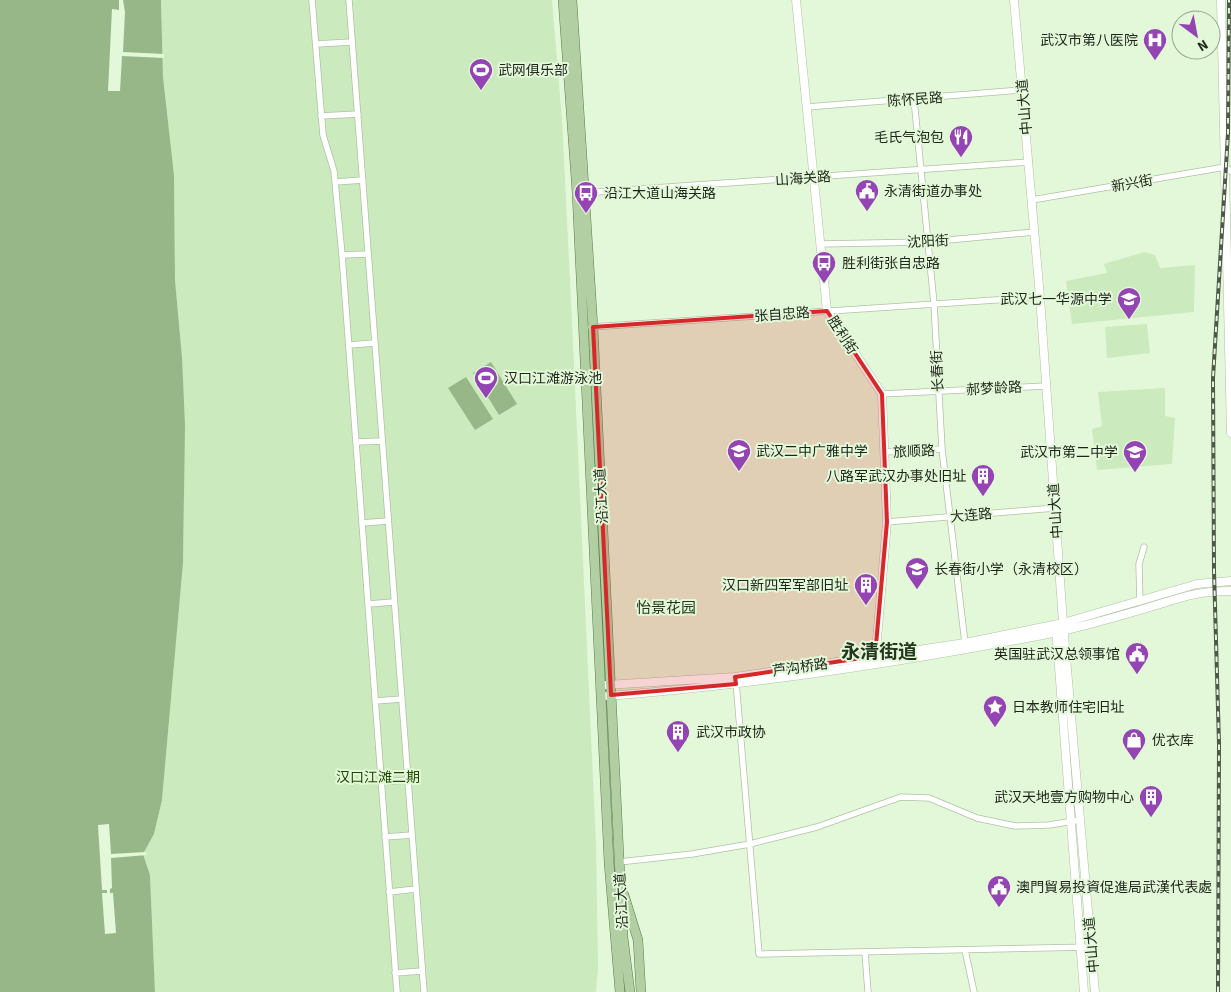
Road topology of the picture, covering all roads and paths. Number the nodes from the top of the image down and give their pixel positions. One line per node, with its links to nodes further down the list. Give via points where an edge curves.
1 (312, 0): 9 (street)
2 (349, 0): 8 (street)
3 (563, 0): 21 (main road, 沿江大道)
4 (572, 0): 21 (main road, 沿江大道)
5 (796, 0): 12 (main road, 胜利街)
6 (1014, 0): 10 (main road, 中山大道)
7 (1221, 0): 16 (main road)
8 (352, 42): 9 (street); 13 (street)
9 (316, 44): 14 (street)
10 (1022, 90): 11 (street, 陈怀民路); 15 (main road, 中山大道)
11 (914, 99): 12 (street, 陈怀民路); 17 (street, 长春街)
12 (807, 107): 18 (main road, 胜利街)
13 (358, 114): 14 (street); 19 (street)
14 (321, 116): 20 (street)
15 (1029, 162): 17 (street, 山海关路); 22 (main road, 中山大道)
16 (1228, 169): 22 (street, 新兴街); 38 (main road)
17 (919, 170): 18 (street, 山海关路); 24 (street, 长春街)
18 (814, 178): 21 (street, 山海关路); 25 (main road, 胜利街)
19 (363, 180): 20 (street); 26 (street)
20 (335, 182): 27 (street)
21 (581, 193): 31 (main road, 沿江大道); 32 (main road, 沿江大道)
22 (1032, 200): 23 (main road, 中山大道)
23 (1035, 232): 24 (street, 沈阳街); 28 (main road, 中山大道)
24 (927, 242): 25 (street, 沈阳街); 29 (street, 长春街)
25 (820, 244): 30 (main road, 胜利街)
26 (368, 254): 27 (street); 33 (street)
27 (342, 255): 34 (street)
28 (1040, 297): 29 (street, 张自忠路); 35 (main road, 中山大道)
29 (934, 304): 30 (street, 张自忠路); 36 (street, 长春街)
30 (827, 311): 31 (street, 张自忠路); 37 (main road, 胜利街)
31 (593, 327): 32 (street, 张自忠路); 59 (main road, 沿江大道)
32 (583, 328): 60 (main road, 沿江大道)
33 (375, 343): 34 (street); 39 (street)
34 (349, 345): 40 (street)
35 (1046, 386): 36 (street, 郝梦龄路); 43 (main road, 中山大道)
36 (938, 390): 37 (street, 郝梦龄路); 41 (street, 长春街)
37 (882, 394): 42 (main road)
38 (1231, 433)
39 (382, 440): 40 (street); 45 (street)
40 (356, 442): 46 (street)
41 (942, 449): 42 (street, 旅顺路); 44 (street, 长春街)
42 (885, 452): 47 (main road)
43 (1055, 508): 44 (street, 大连路); 54 (main road, 中山大道)
44 (951, 517): 47 (street, 大连路); 56 (street, 长春街)
45 (388, 521): 46 (street); 51 (street)
46 (362, 522): 53 (street)
47 (887, 522): 57 (main road)
48 (1144, 547): 52 (street, via 1139,564)
49 (1231, 581): 52 (main road, 芦沟桥路, via 1197,584)
50 (1231, 591): 54 (main road, 芦沟桥路, via 1189,593 1141,610)
51 (394, 602): 53 (street); 63 (street)
52 (1140, 602): 54 (main road, 芦沟桥路)
53 (368, 604): 64 (street)
54 (1061, 626): 55 (main road, 芦沟桥路); 56 (main road, 芦沟桥路); 67 (main road, 中山大道)
55 (1055, 633): 57 (main road, 芦沟桥路, via 954,652); 68 (main road, 中山大道)
56 (965, 643): 57 (main road, 芦沟桥路)
57 (875, 660): 58 (main road, 芦沟桥路)
58 (736, 680): 59 (main road, 芦沟桥路); 62 (main road, 芦沟桥路); 71 (street)
59 (610, 685): 60 (main road, 芦沟桥路); 62 (main road, 沿江大道)
60 (600, 686): 61 (main road, 沿江大道)
61 (600, 696): 62 (main road, 芦沟桥路); 84 (main road, 沿江大道)
62 (611, 696): 72 (main road, 沿江大道)
63 (402, 699): 64 (street); 65 (street)
64 (375, 701): 66 (street)
65 (408, 780): 66 (street); 69 (street)
66 (382, 782): 70 (street)
67 (1080, 820): 68 (street); 77 (main road, 中山大道)
68 (1070, 821): 71 (street, via 1015,826 977,818 929,798 901,797 817,827); 76 (main road, 中山大道)
69 (412, 835): 70 (street); 74 (street)
70 (385, 837): 75 (street)
71 (750, 844): 72 (street); 79 (street, via 759,954)
72 (619, 862): 73 (main road, 沿江大道)
73 (620, 883): 85 (main road, 沿江大道); 86 (main road, via 636,931)
74 (416, 889): 75 (street); 80 (street)
75 (389, 892): 81 (street)
76 (1081, 947): 77 (street); 78 (street); 89 (main road, 中山大道)
77 (1091, 947): 90 (main road, 中山大道)
78 (965, 950): 79 (street); 88 (street)
79 (865, 952): 87 (street)
80 (422, 971): 81 (street); 83 (street)
81 (395, 973): 82 (street)
82 (397, 992)
83 (424, 992)
84 (620, 992)
85 (630, 992)
86 (641, 992)
87 (868, 992)
88 (974, 992)
89 (1084, 992)
90 (1095, 992)

